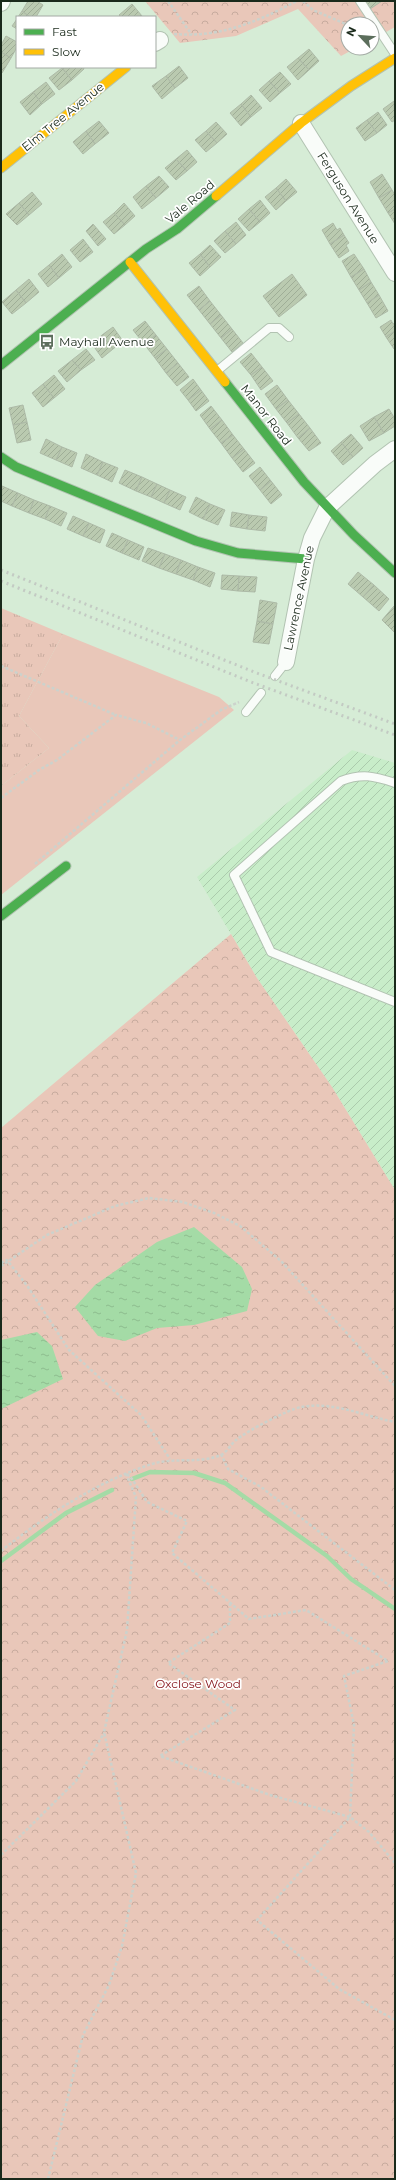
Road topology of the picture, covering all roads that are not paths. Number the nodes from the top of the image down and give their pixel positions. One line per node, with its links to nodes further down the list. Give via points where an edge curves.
1 (360, 1): 2 (lane)
2 (395, 54)
3 (395, 58): 5 (street, Vale Road)
4 (125, 68): 6 (street, Elm Tree Avenue)
5 (301, 123): 7 (street, Vale Road, via 177,229); 8 (street, Ferguson Avenue)
6 (1, 168)
7 (130, 262): 10 (street, Vale Road); 11 (street, Manor Road)
8 (395, 273)
9 (289, 337): 11 (lane, via 279,328 269,328)
10 (1, 366)
11 (216, 371): 14 (street, Manor Road)
12 (395, 450): 14 (street, Lawrence Avenue, via 375,464)
13 (1, 457): 15 (street, via 16,467 196,540 238,553)
14 (327, 508): 15 (street, Lawrence Avenue, via 312,538); 16 (street, Manor Road)
15 (306, 559): 17 (street, Lawrence Avenue)
16 (395, 573)
17 (286, 662): 18 (lane)
18 (275, 676)
19 (259, 696): 20 (lane)
20 (246, 712)
21 (395, 783): 24 (lane, via 367,776 340,780 234,875 271,952)
22 (66, 866): 23 (street)
23 (1, 916)
24 (395, 1002)

